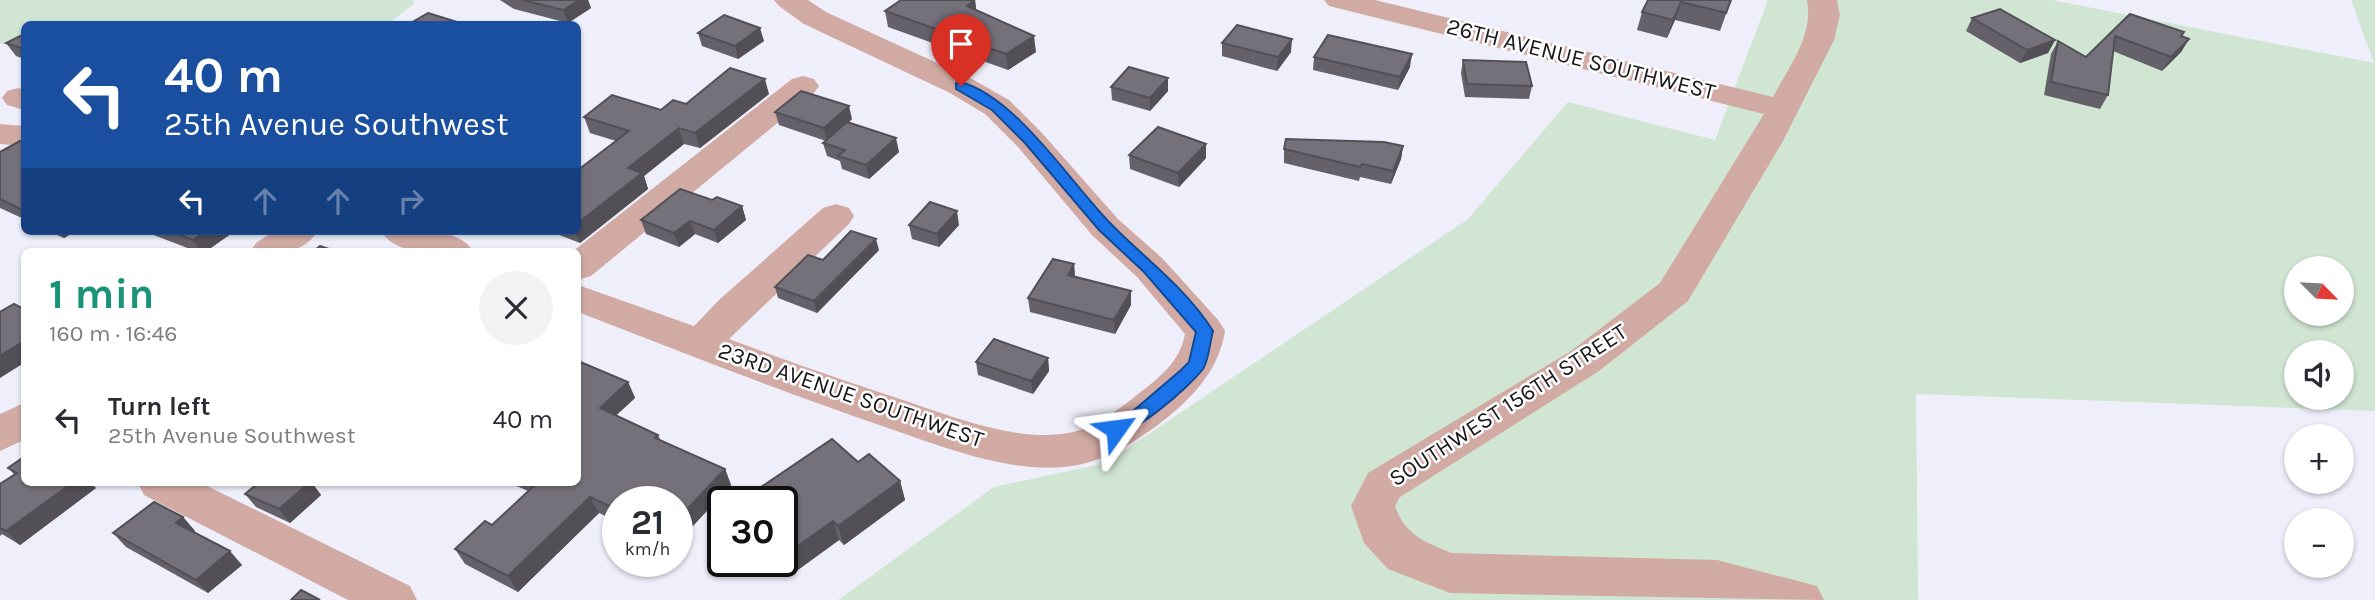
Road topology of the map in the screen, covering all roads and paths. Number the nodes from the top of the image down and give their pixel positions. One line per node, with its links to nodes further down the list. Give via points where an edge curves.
1 (789, 0): 15 (street, 23RD AVENUE SOUTHWEST, via 815,18 997,107 1205,331 1197,364 1140,416 1092,442 1044,452 976,440)
2 (1339, 0): 5 (street, 26TH AVENUE SOUTHWEST)
3 (1822, 0): 5 (street, SOUTHWEST 156TH STREET, via 1825,15 1819,40)
4 (803, 86): 13 (street)
5 (1783, 109): 22 (street, SOUTHWEST 156TH STREET, via 1674,292 1585,360 1384,485 1373,506 1380,530 1404,555 1450,573 1717,580)
6 (0, 134): 7 (street)
7 (21, 136)
8 (836, 216): 15 (street)
9 (294, 235): 11 (street)
10 (410, 235): 12 (street)
11 (275, 248)
12 (444, 248)
13 (581, 265)
14 (581, 299): 15 (street, 23RD AVENUE SOUTHWEST)
15 (701, 344)
16 (0, 404): 17 (street)
17 (21, 415)
18 (21, 419): 19 (street)
19 (0, 435)
20 (166, 486): 21 (street)
21 (393, 600)
22 (1800, 600)

